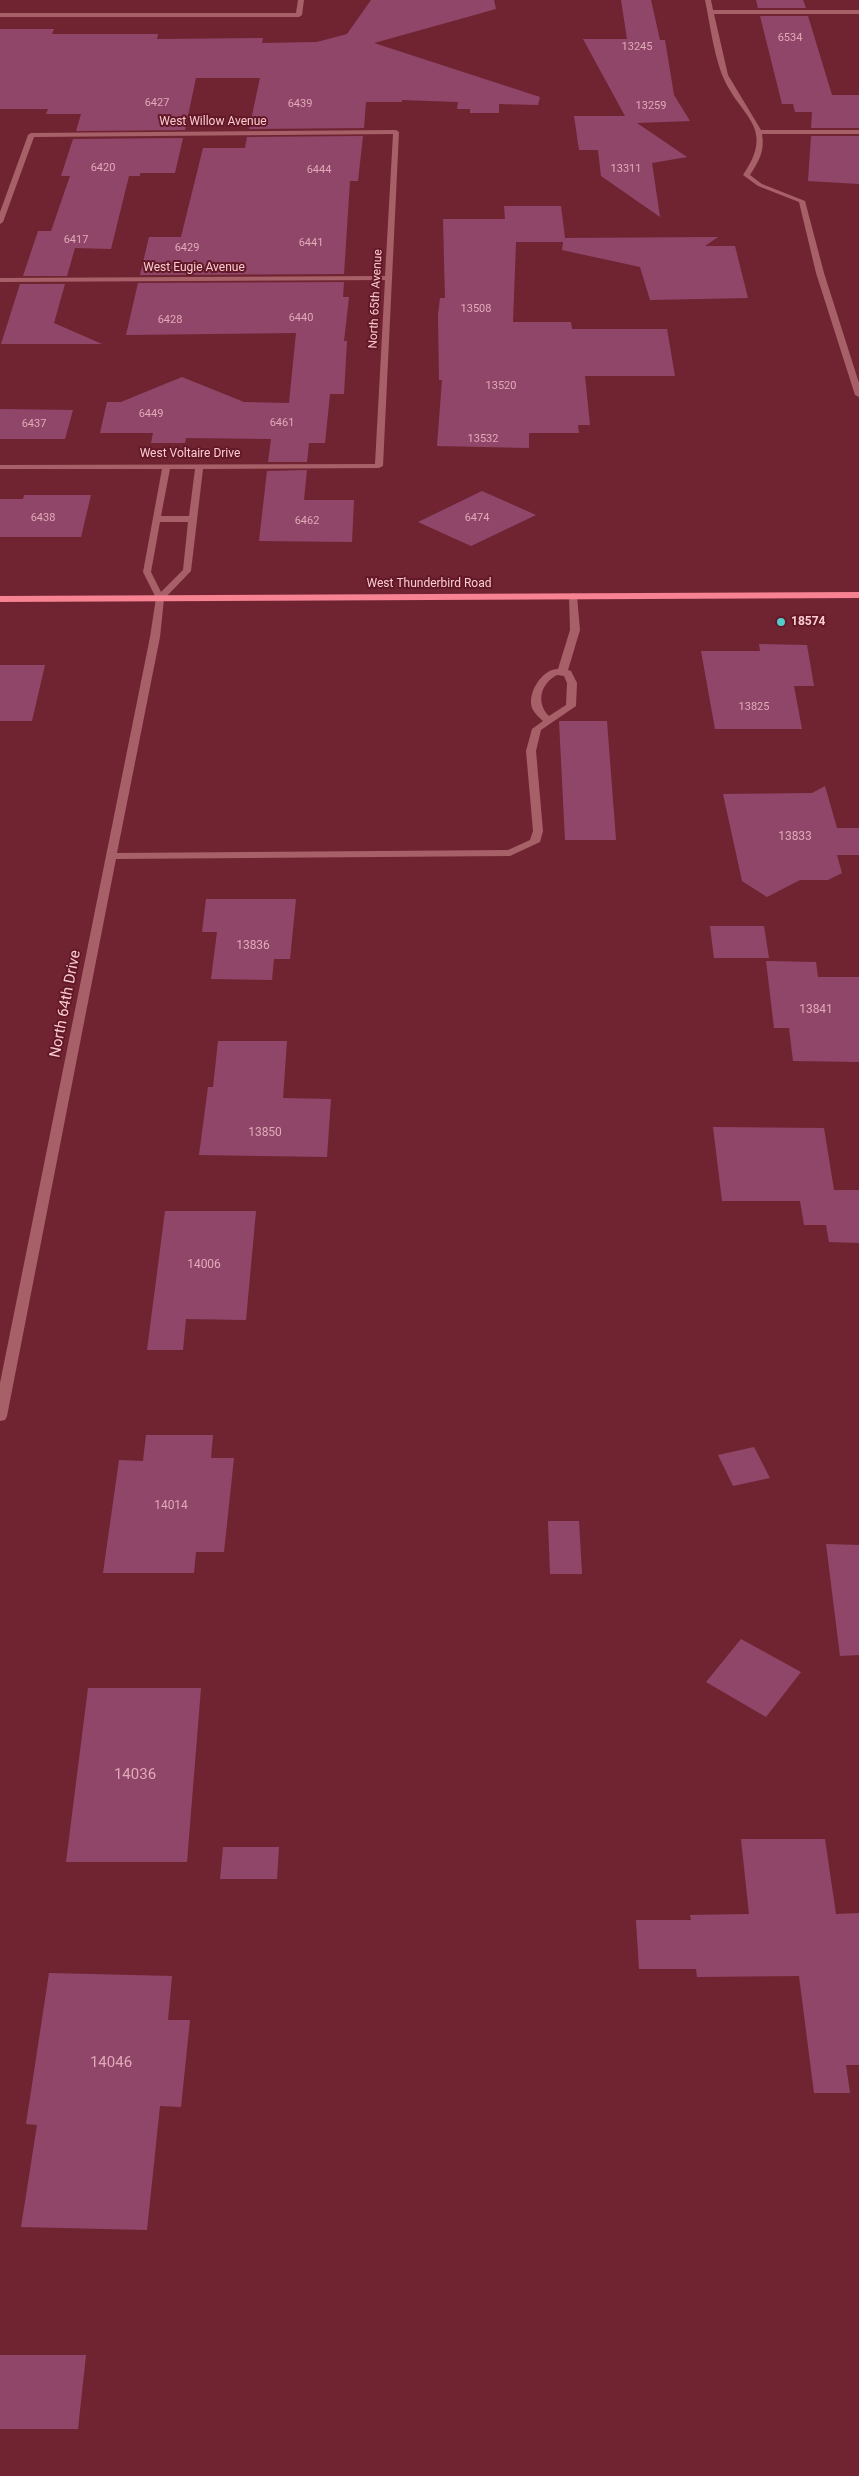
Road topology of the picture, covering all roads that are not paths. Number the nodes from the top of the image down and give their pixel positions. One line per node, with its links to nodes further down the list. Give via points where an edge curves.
1 (301, 0): 5 (street, via 299,15)
2 (708, 0): 3 (street)
3 (711, 12): 4 (street); 7 (street, via 725,75)
4 (859, 12)
5 (0, 15)
6 (396, 132): 9 (street, West Willow Avenue, via 31,134); 10 (street, North 65th Avenue)
7 (760, 132): 8 (street); 12 (street, via 762,150 746,175 760,186 802,201 815,256)
8 (859, 132)
9 (0, 222)
10 (389, 278): 11 (street, West Eugie Avenue); 15 (street, North 65th Avenue)
11 (0, 280)
12 (859, 395)
13 (166, 466): 14 (street, West Voltaire Drive); 16 (street, West Voltaire Drive); 17 (street)
14 (199, 466): 15 (street, West Voltaire Drive); 18 (street)
15 (379, 466)
16 (0, 467)
17 (157, 519): 18 (street); 21 (street, via 147,572)
18 (192, 519): 21 (street, via 187,572)
19 (859, 595): 20 (main road, West Thunderbird Road)
20 (573, 596): 21 (main road, West Thunderbird Road); 23 (street, via 575,630)
21 (160, 598): 22 (main road, West Thunderbird Road); 25 (street, North 64th Drive)
22 (0, 599)
23 (562, 673): 24 (street, via 568,673 572,683 571,706); 24 (street, via 546,677 536,696 537,709)
24 (548, 721): 25 (street, via 537,729 531,751 538,831 535,842 510,853)
25 (111, 856): 26 (street, North 64th Drive)
26 (0, 1416)

